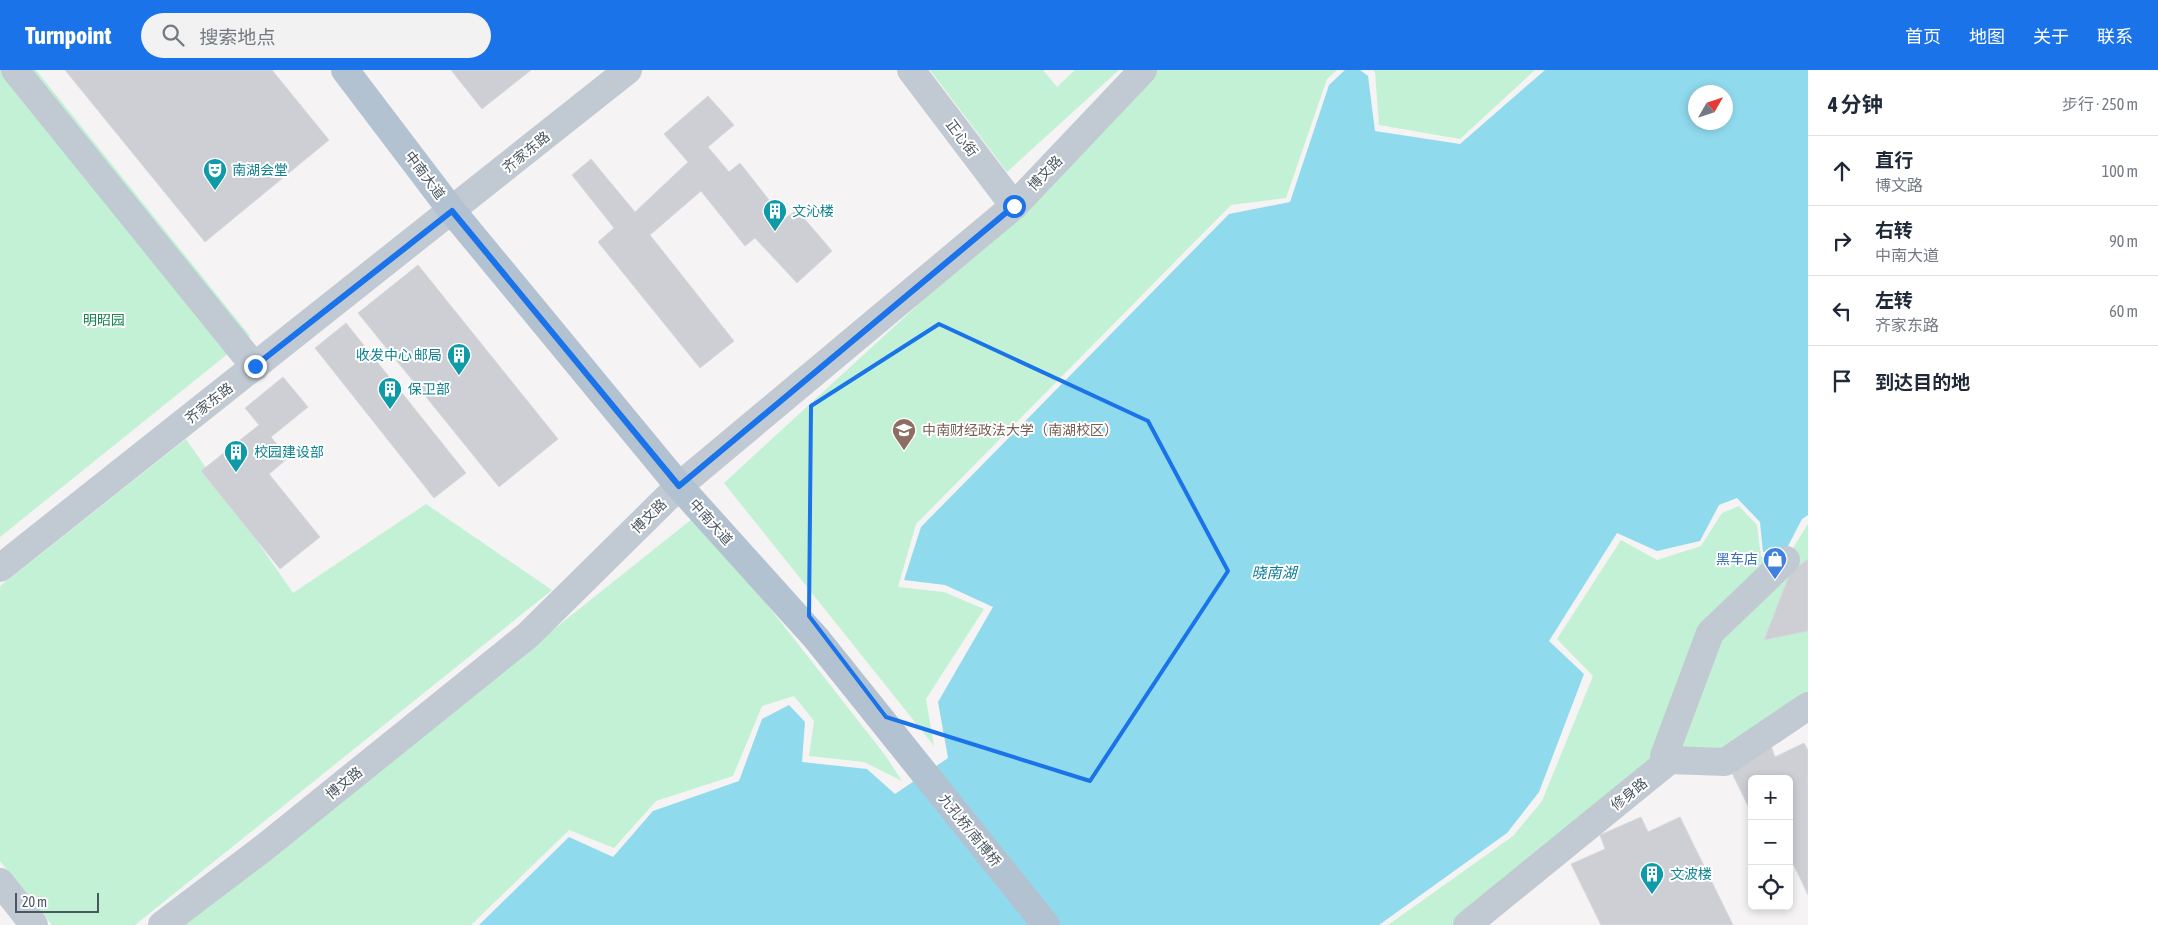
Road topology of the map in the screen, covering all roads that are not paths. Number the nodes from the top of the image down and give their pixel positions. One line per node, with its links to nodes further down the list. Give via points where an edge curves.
1 (15, 70): 8 (street)
2 (345, 70): 7 (main road, 中南大道)
3 (628, 70): 7 (street, 齐家东路)
4 (911, 70): 6 (street, 正心街)
5 (1143, 70): 6 (street, 博文路)
6 (1014, 206): 9 (street, 博文路)
7 (452, 211): 8 (street, 齐家东路); 9 (main road, 中南大道)
8 (255, 366): 11 (street, 齐家东路)
9 (679, 486): 13 (main road, 中南大道, via 816,638); 17 (street, 博文路, via 528,635)
10 (1786, 560): 14 (street, via 1710,633)
11 (0, 568)
12 (1808, 706): 19 (street, 修身路, via 1726,762 1670,760)
13 (894, 736): 18 (main road, 九孔桥/南博桥)
14 (1664, 756)
15 (0, 882): 16 (street)
16 (34, 925)
17 (162, 925)
18 (1046, 925)
19 (1467, 925)

